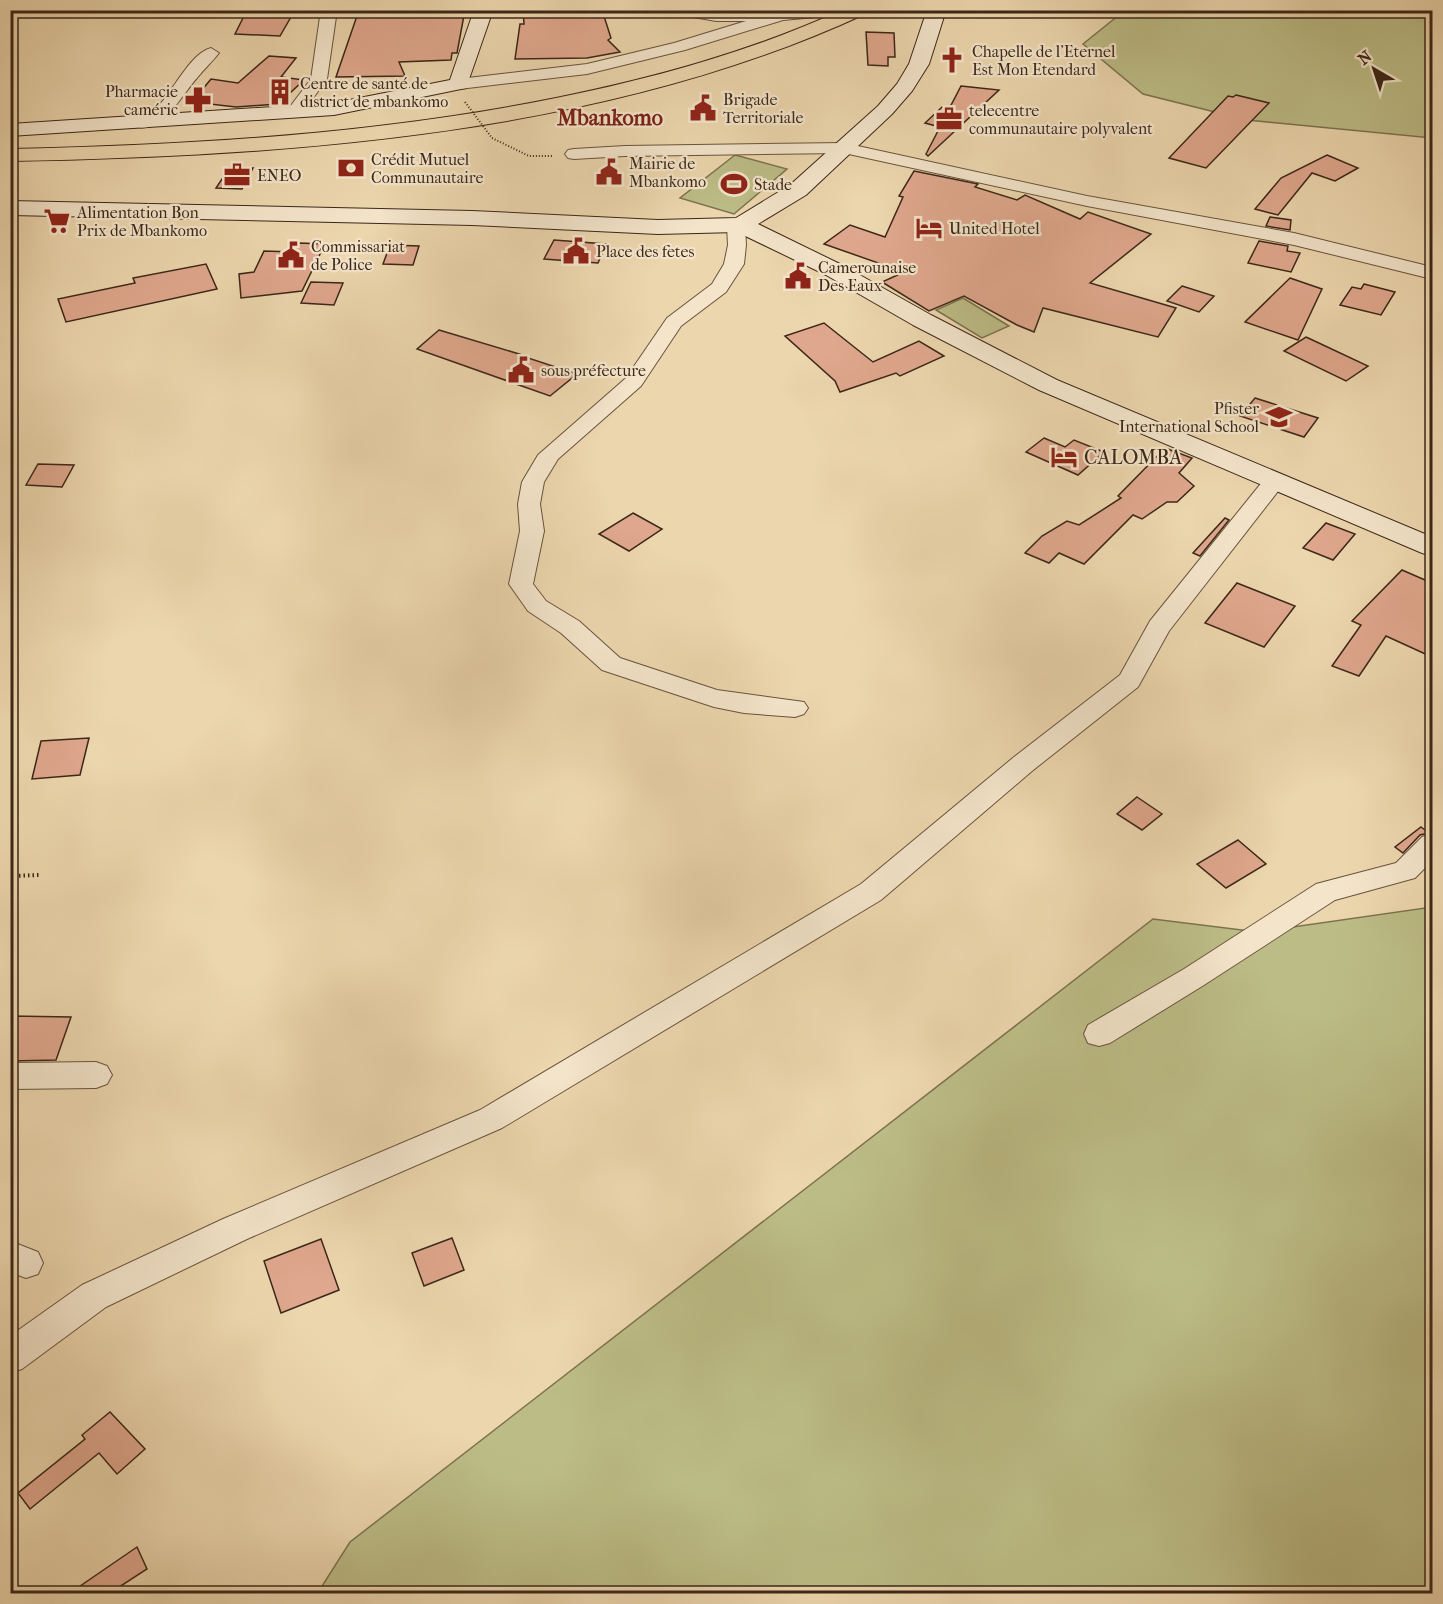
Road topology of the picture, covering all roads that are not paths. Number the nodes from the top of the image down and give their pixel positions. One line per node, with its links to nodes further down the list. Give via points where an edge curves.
1 (329, 10): 11 (street, via 319,79)
2 (484, 10): 10 (street)
3 (676, 10): 8 (street)
4 (799, 10): 8 (street)
5 (837, 10): 8 (street)
6 (858, 10): 16 (highway, via 792,39 699,70 521,112 327,140 130,154)
7 (937, 10): 14 (street, via 919,64 905,87)
8 (776, 17): 10 (street, via 679,47)
9 (211, 53): 12 (street, via 166,108)
10 (462, 93): 11 (street)
11 (294, 112): 12 (street)
12 (144, 123): 13 (street)
13 (10, 130)
14 (844, 148): 15 (street); 18 (street, via 798,190); 19 (street, via 1087,201 1294,239)
15 (574, 154)
16 (10, 155)
17 (10, 208): 18 (street)
18 (739, 226): 20 (street, via 834,270 1048,386); 22 (street, via 734,264 718,288 674,322 634,382 549,454 533,482 529,504 532,531 521,584 537,606 570,627 611,664 714,698)
19 (1432, 273)
20 (1275, 481): 21 (street); 27 (street, via 1159,627 1129,681 871,892 491,1119 235,1229 94,1296)
21 (1432, 548)
22 (795, 708)
23 (1432, 844): 24 (street, via 1405,871 1326,892)
24 (1099, 1034)
25 (96, 1075): 26 (street)
26 (10, 1076)
27 (10, 1357)

